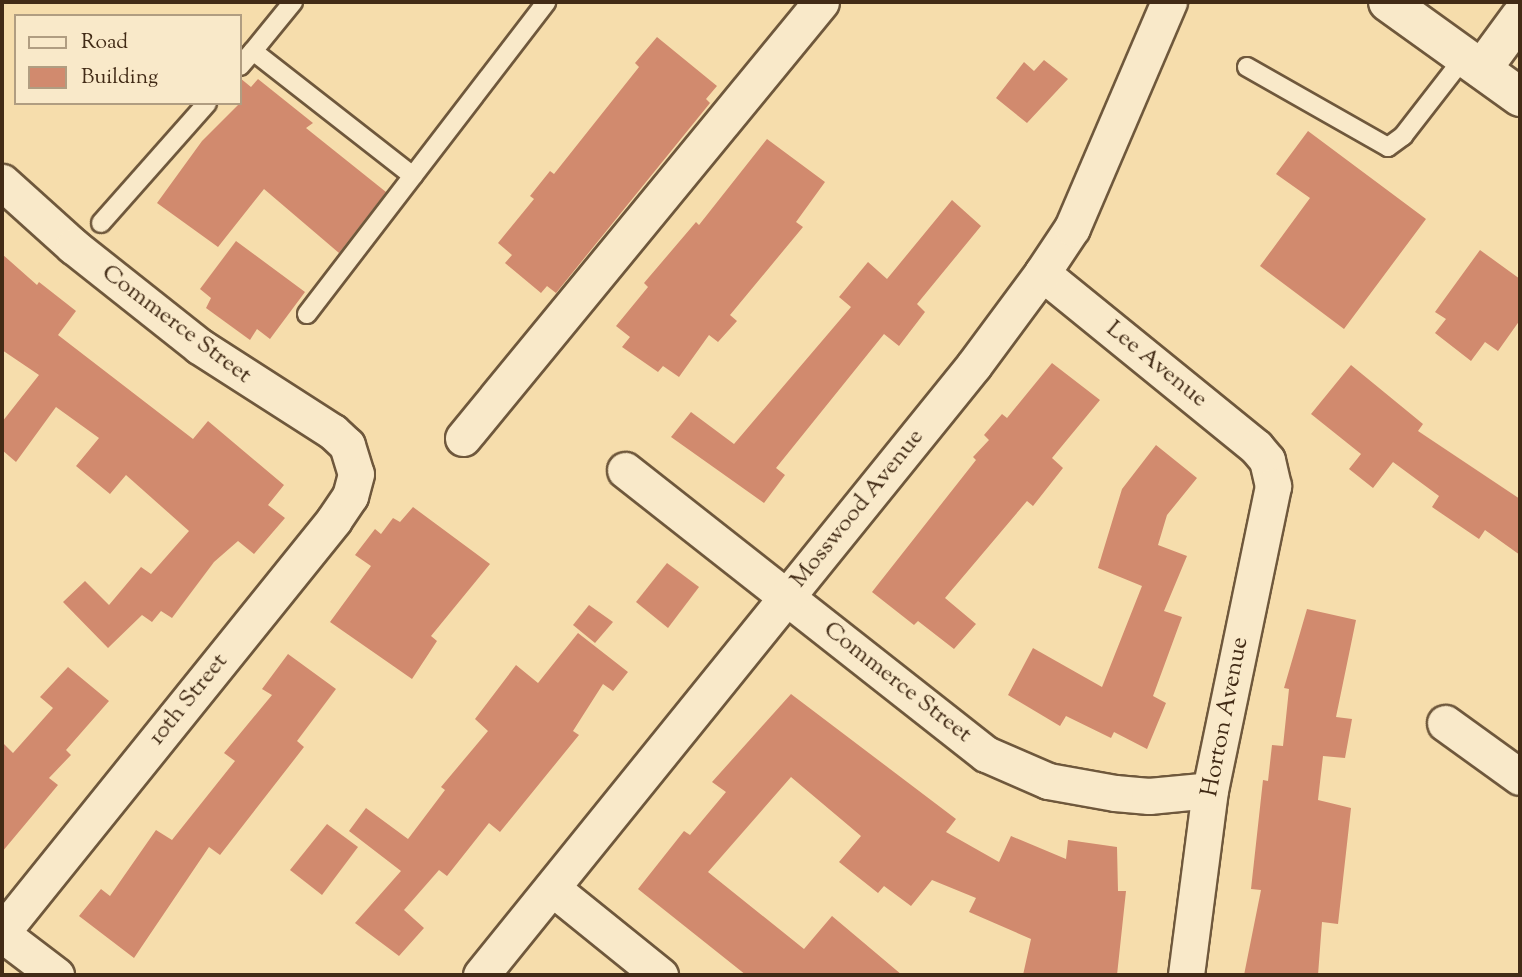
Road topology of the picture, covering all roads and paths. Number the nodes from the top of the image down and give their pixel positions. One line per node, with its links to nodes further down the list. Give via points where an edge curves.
1 (293, 2): 7 (lane)
2 (546, 2): 13 (lane)
3 (821, 2): 18 (street)
4 (1169, 2): 16 (street, Mosswood Avenue, via 1072,228)
5 (1388, 2): 8 (main road)
6 (1520, 17): 8 (main road)
7 (253, 51): 9 (lane); 13 (lane)
8 (1473, 62): 10 (lane, via 1388,147); 11 (main road)
9 (242, 64)
10 (1247, 67)
11 (1520, 97)
12 (205, 105): 15 (lane)
13 (413, 176): 17 (lane)
14 (2, 182): 19 (street, Commerce Street, via 73,246 199,346 333,432 348,446)
15 (101, 223)
16 (1042, 273): 20 (street, Lee Avenue, via 1256,447); 22 (street, Mosswood Avenue)
17 (307, 314)
18 (463, 438)
19 (353, 459): 27 (street, 10th Street, via 356,474 350,496 334,520)
20 (1266, 460): 25 (street, Horton Avenue, via 1273,486 1269,514)
21 (625, 470): 22 (street, Commerce Street)
22 (788, 597): 25 (street, Commerce Street, via 986,754 1016,770 1115,793 1149,796); 26 (street, Mosswood Avenue)
23 (1445, 723): 24 (street)
24 (1520, 777)
25 (1210, 790): 31 (street, Horton Avenue)
26 (552, 888): 29 (street, Mosswood Avenue); 30 (street)
27 (2, 933): 28 (street)
28 (56, 975)
29 (481, 975)
30 (660, 975)
31 (1186, 975)

